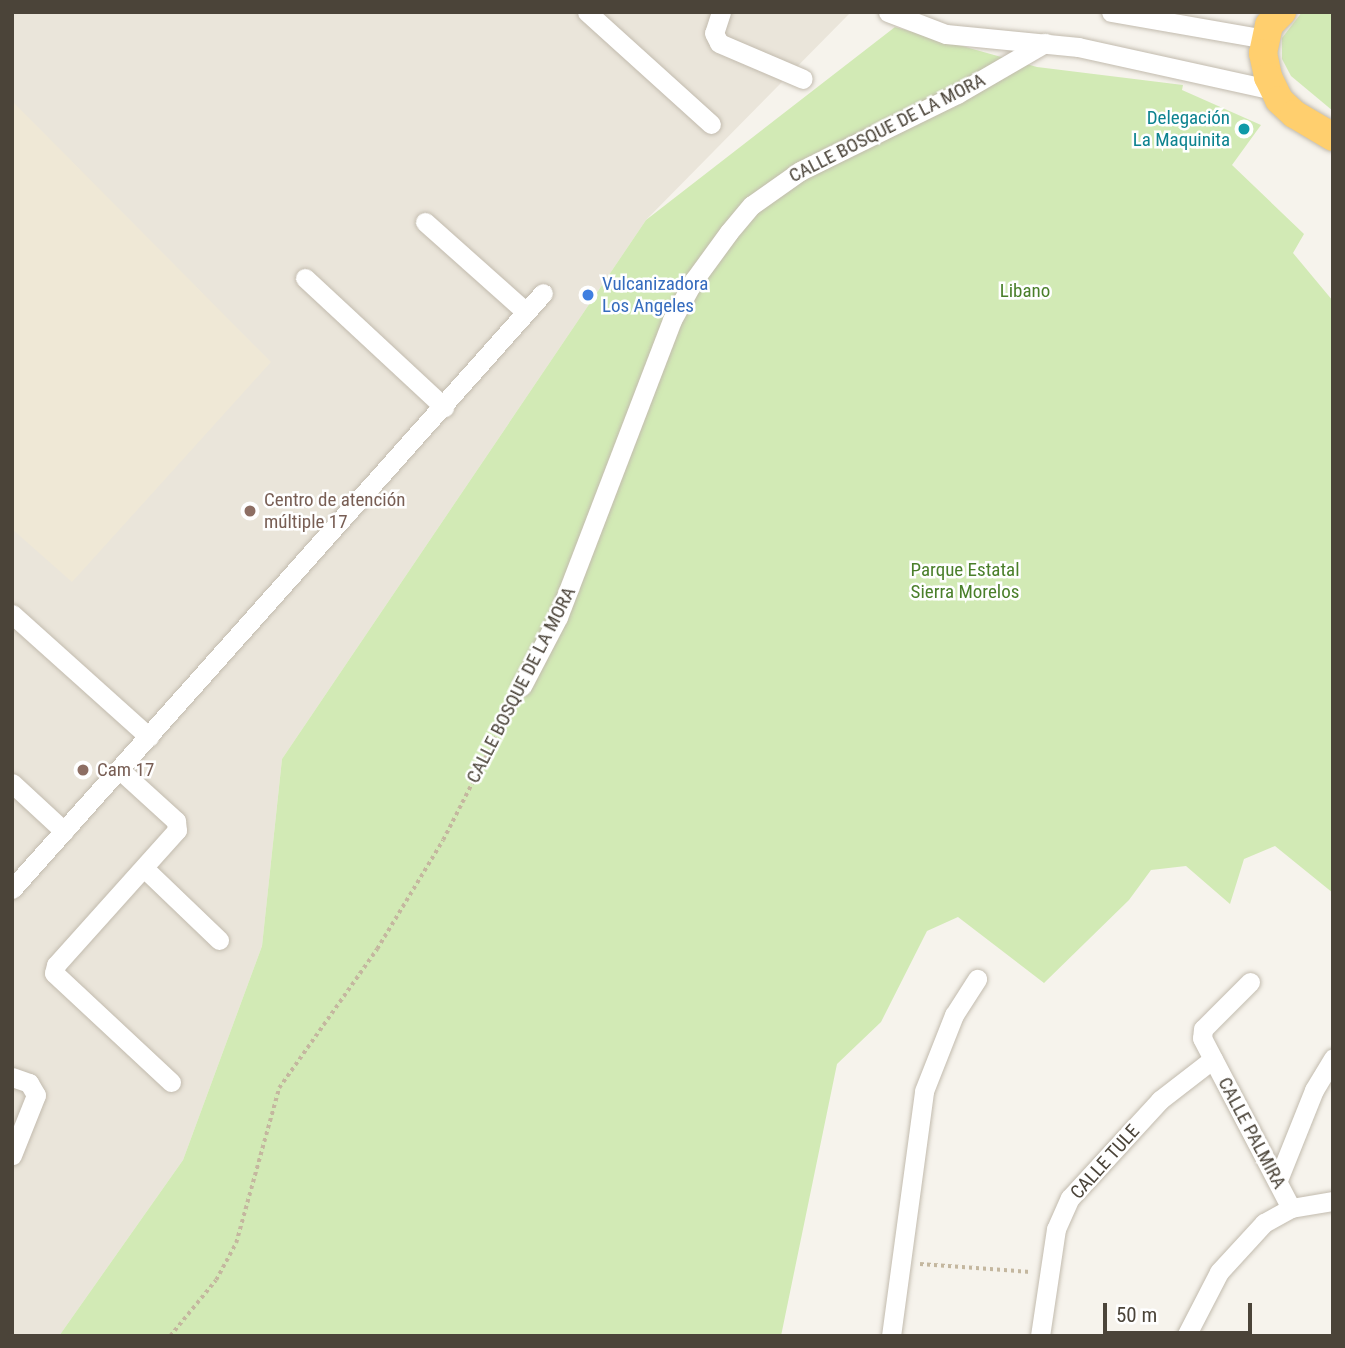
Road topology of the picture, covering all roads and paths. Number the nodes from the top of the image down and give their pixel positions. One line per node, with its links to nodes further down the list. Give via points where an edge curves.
1 (587, 12): 9 (street)
2 (721, 12): 7 (street, via 714,33 719,43)
3 (888, 12): 6 (street, via 946,34)
4 (1111, 12): 5 (street)
5 (1269, 22): 8 (highway, via 1263,53)
6 (1045, 43): 8 (street); 17 (street, CALLE BOSQUE DE LA MORA, via 957,94 800,171 752,205 729,232 672,320 558,617)
7 (803, 79)
8 (1273, 90): 10 (highway, via 1294,114)
9 (711, 124)
10 (1329, 138)
11 (425, 222): 14 (street)
12 (305, 278): 15 (street)
13 (543, 293): 14 (street)
14 (526, 312): 15 (street)
15 (443, 407): 18 (street)
16 (12, 614): 18 (street)
17 (522, 686): 37 (path, CALLE BOSQUE DE LA MORA, via 443,840 397,916 279,1088 236,1243 216,1280)
18 (149, 737): 19 (street)
19 (120, 769): 21 (street); 22 (street, via 176,821 174,835)
20 (12, 783): 21 (street)
21 (64, 831): 23 (street)
22 (144, 868): 24 (street); 30 (street, via 56,965 54,973)
23 (12, 889)
24 (219, 940)
25 (977, 979): 35 (street, via 954,1015 925,1091)
26 (1250, 982): 28 (street, CALLE PALMIRA, via 1203,1028 1202,1038)
27 (1333, 1058): 32 (street, via 1314,1090)
28 (1213, 1059): 32 (street, CALLE PALMIRA); 36 (street, CALLE TULE, via 1160,1100 1070,1198 1059,1220)
29 (12, 1077): 31 (street, via 29,1083 36,1095)
30 (171, 1082)
31 (12, 1155)
32 (1278, 1180): 34 (street, CALLE PALMIRA)
33 (1333, 1201): 34 (street)
34 (1291, 1208): 40 (street, via 1264,1223 1238,1249 1201,1298)
35 (900, 1263): 36 (path); 38 (street)
36 (1049, 1274): 39 (street, CALLE TULE)
37 (170, 1336)
38 (891, 1336)
39 (1040, 1336)
40 (1186, 1336)

